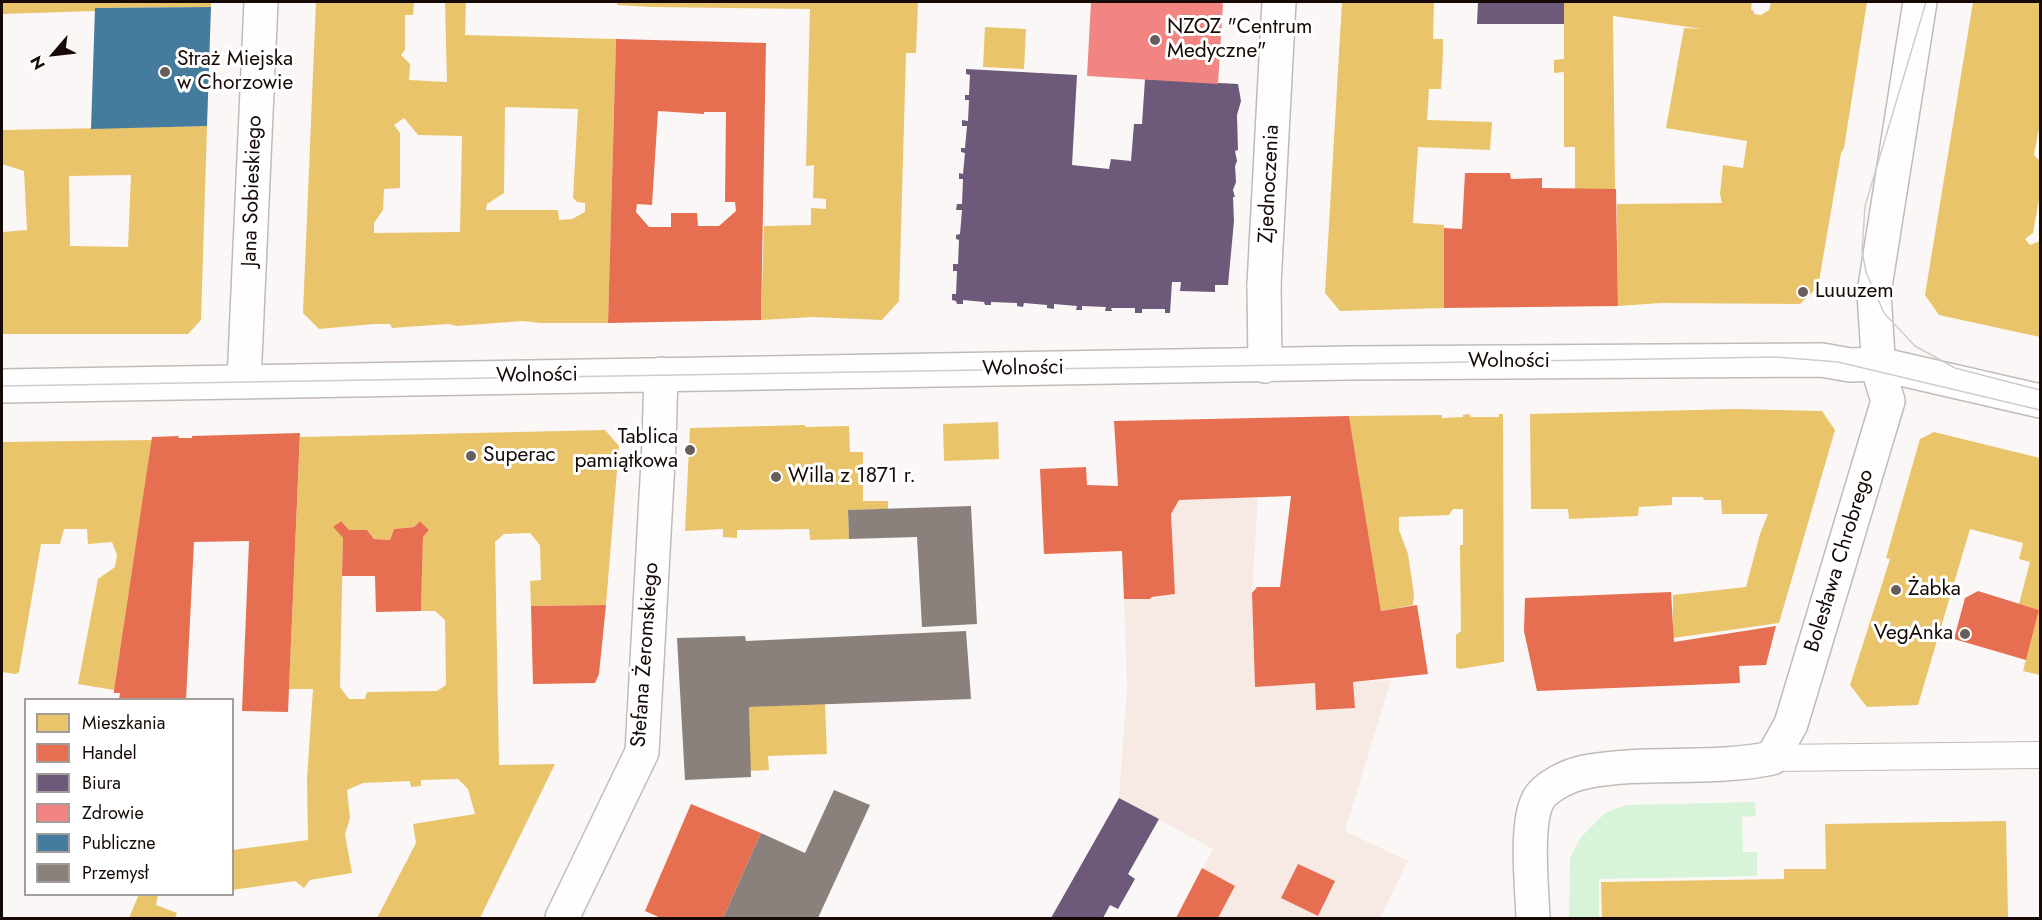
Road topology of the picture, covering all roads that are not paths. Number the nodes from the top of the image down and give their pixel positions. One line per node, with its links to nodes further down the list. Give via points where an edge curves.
1 (261, 2): 7 (street, Jana Sobieskiego)
2 (1279, 2): 5 (street, Zjednoczenia, via 1264,285)
3 (1920, 2): 4 (street, Bolesława Chrobrego, via 1874,293)
4 (1879, 364): 5 (street, Wolności, via 1850,365 1822,360); 9 (street, Wolności); 11 (street, Bolesława Chrobrego, via 1887,401 1801,693 1791,724)
5 (1264, 366): 6 (street, Wolności)
6 (661, 374): 7 (street, Wolności); 12 (street, Stefana Żeromskiego, via 642,752)
7 (244, 381): 8 (street, Wolności)
8 (2, 386)
9 (2040, 401)
10 (2040, 755): 11 (lane)
11 (1773, 758): 13 (street, via 1725,766 1583,772 1556,784 1538,799 1531,832)
12 (562, 918)
13 (1533, 918)

